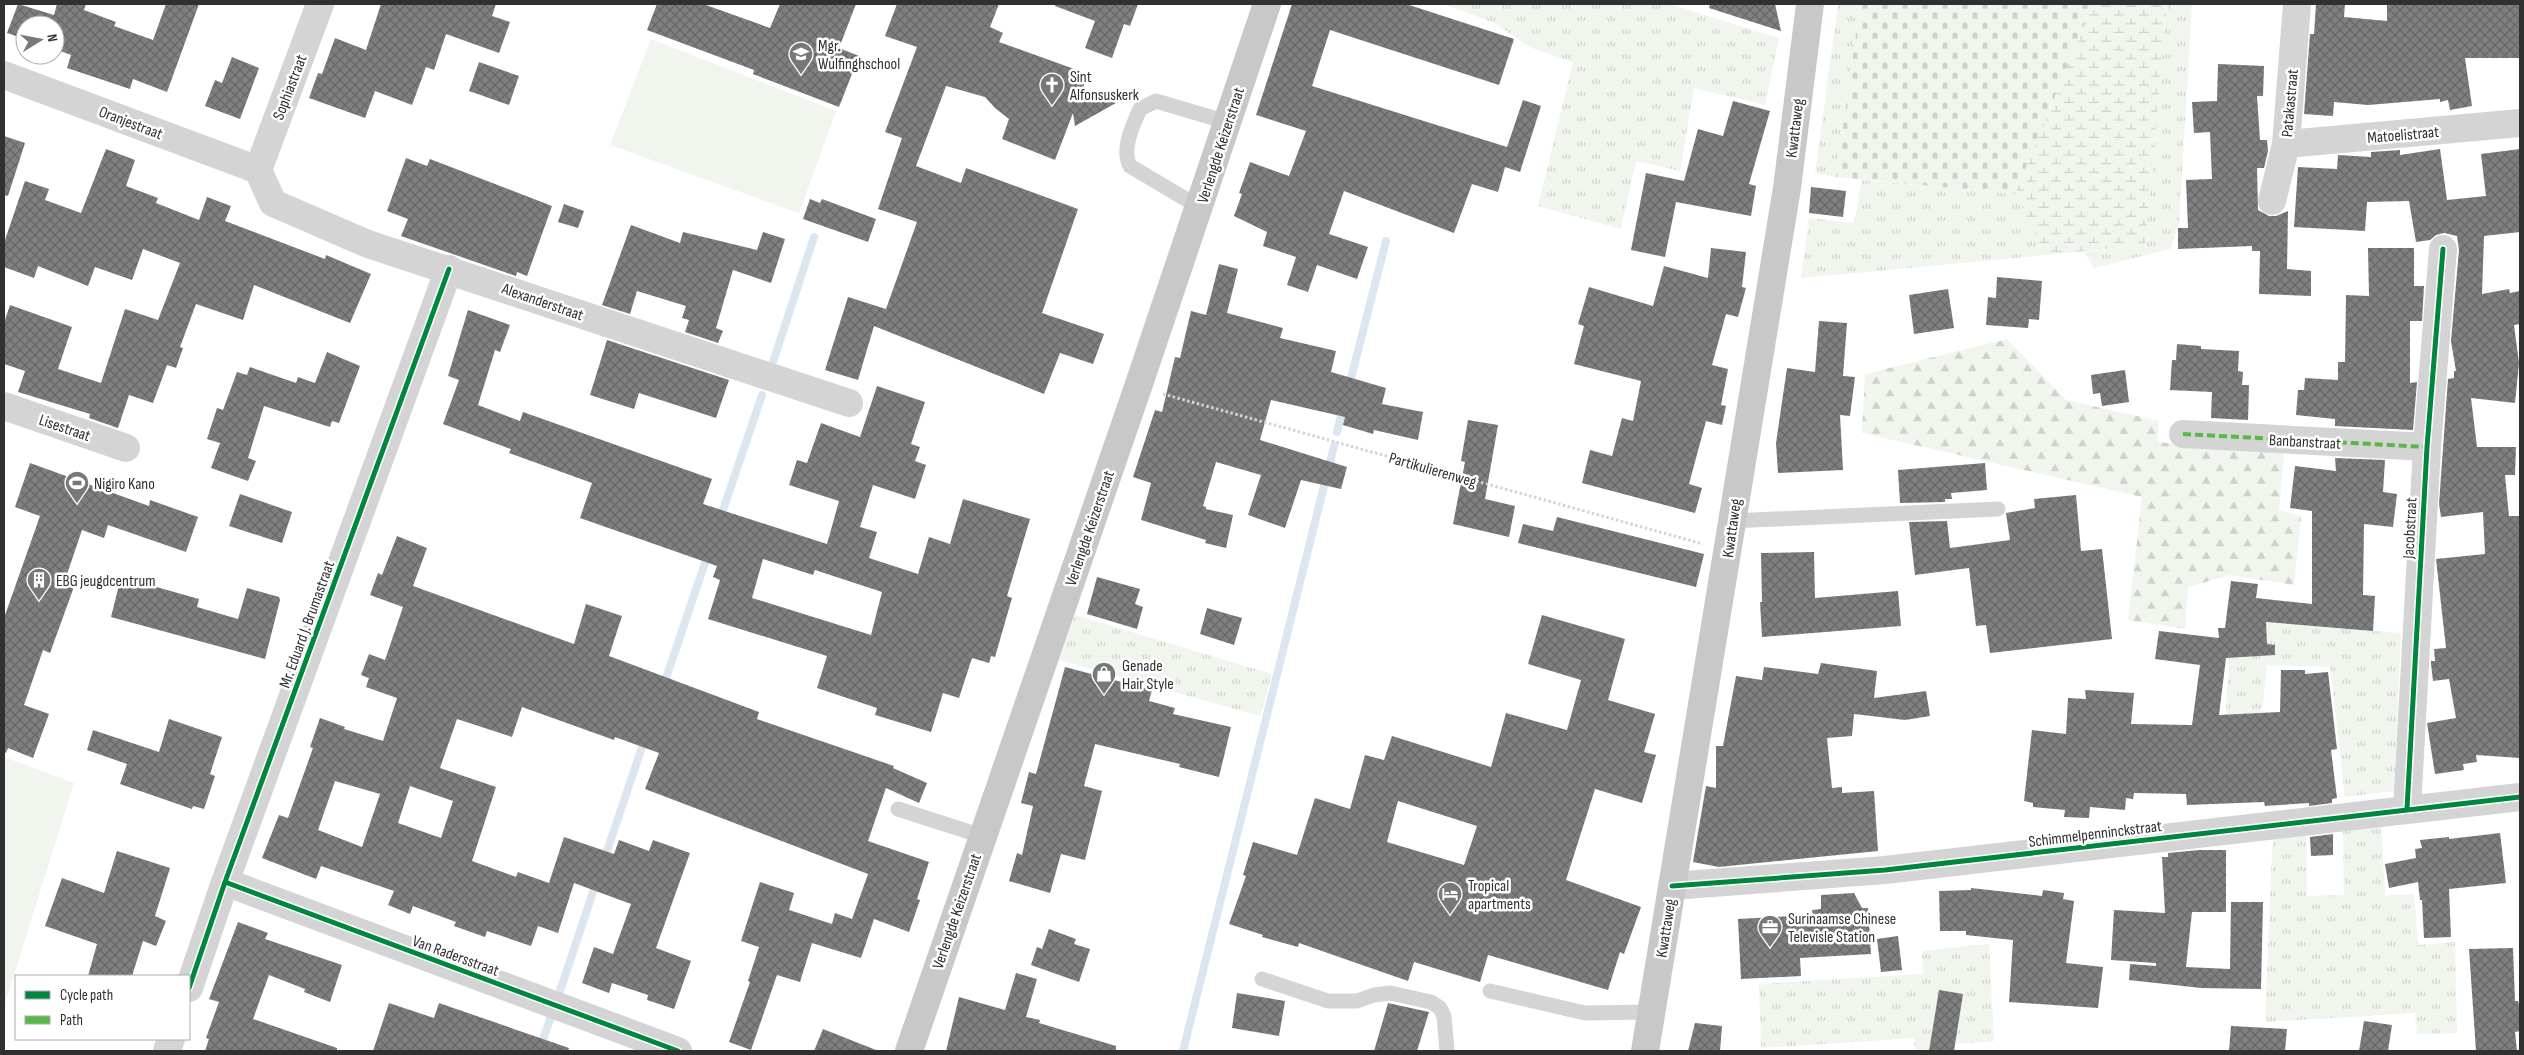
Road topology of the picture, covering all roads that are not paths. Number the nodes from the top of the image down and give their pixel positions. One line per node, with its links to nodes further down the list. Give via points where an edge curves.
1 (320, 4): 9 (street, Sophiastraat)
2 (1267, 4): 6 (main road, Verlengde Keizerstraat)
3 (1810, 4): 20 (main road, Kwattaweg, via 1787,188)
4 (2297, 4): 8 (street, Patakastraat)
5 (4, 75): 9 (street, Oranjestraat)
6 (1227, 122): 11 (main road, Verlengde Keizerstraat); 11 (lane, via 1156,101 1140,109 1134,122 1126,154 1130,166)
7 (2520, 123): 8 (street, Matoelistraat)
8 (2286, 144): 10 (street, Patakastraat)
9 (258, 170): 13 (street, Alexanderstraat, via 273,203 368,244)
10 (2272, 200)
11 (1199, 207): 24 (main road, Verlengde Keizerstraat)
12 (2443, 249): 17 (street, Jacobstraat)
13 (449, 269): 14 (street, Alexanderstraat); 25 (street, Mr. Eduard J. Brumastraat)
14 (849, 403)
15 (4, 406): 18 (street, Lisestraat)
16 (2183, 434): 17 (street, Banbanstraat)
17 (2426, 447): 23 (street, Jacobstraat)
18 (126, 448)
19 (1998, 509): 20 (lane)
20 (1731, 521): 26 (main road, Kwattaweg)
21 (2520, 797): 23 (street, Schimmelpenninckstraat)
22 (898, 809): 24 (lane)
23 (2407, 809): 26 (street, Schimmelpenninckstraat, via 1885,870)
24 (982, 836): 32 (main road, Verlengde Keizerstraat)
25 (225, 882): 28 (street, Mr. Eduard J. Brumastraat); 31 (street, Van Radersstraat)
26 (1672, 886): 30 (main road, Kwattaweg)
27 (1262, 979): 33 (lane, via 1328,1001 1357,1001 1390,993 1431,1002 1440,1008 1444,1016)
28 (190, 985)
29 (1490, 991): 30 (lane, via 1585,1013)
30 (1651, 1012): 34 (main road, Kwattaweg)
31 (678, 1051)
32 (909, 1051)
33 (1447, 1051)
34 (1645, 1051)

